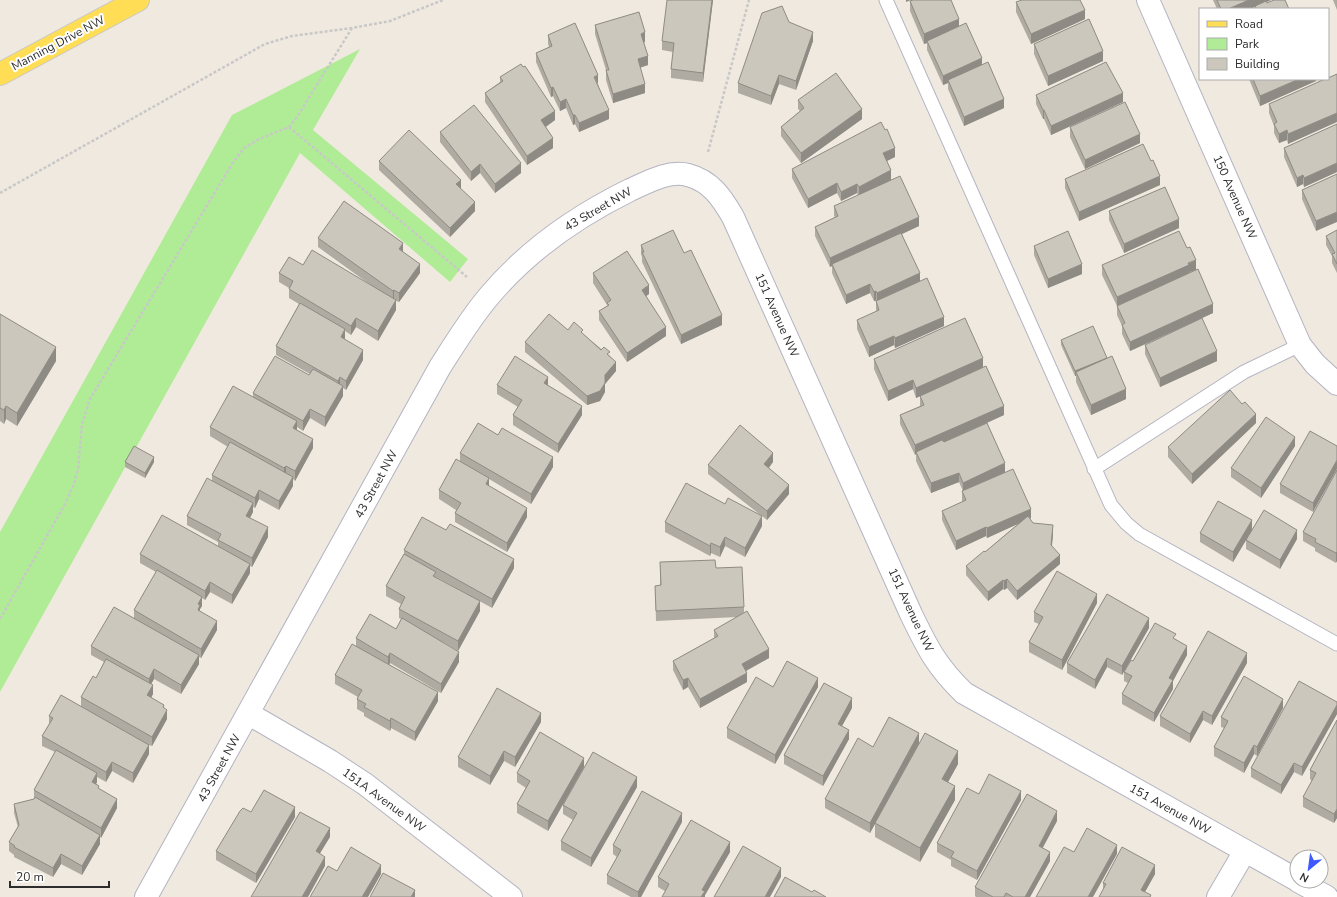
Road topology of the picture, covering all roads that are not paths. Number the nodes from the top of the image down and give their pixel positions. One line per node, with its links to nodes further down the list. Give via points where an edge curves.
1 (138, 0): 4 (main road, Manning Drive NW)
2 (886, 0): 8 (lane)
3 (1148, 0): 6 (street, 150 Avenue NW)
4 (0, 74)
5 (701, 180): 10 (street, 43 Street NW, via 687,175 672,174 652,179 610,200 556,233 509,274 489,296 440,367); 11 (street, 151 Avenue NW, via 714,188 733,217 911,614 945,675 964,693)
6 (1300, 345): 7 (street, 150 Avenue NW, via 1315,364); 8 (lane, via 1244,372)
7 (1337, 384)
8 (1094, 469): 9 (lane, via 1111,505 1126,524 1139,534)
9 (1337, 644)
10 (249, 714): 14 (street, 43 Street NW); 15 (street, 151A Avenue NW, via 365,784)
11 (1245, 851): 12 (street, 151 Avenue NW); 16 (street)
12 (1289, 876)
13 (1312, 889): 17 (street, 151 Avenue NW)
14 (146, 897)
15 (511, 897)
16 (1218, 897)
17 (1327, 897)

